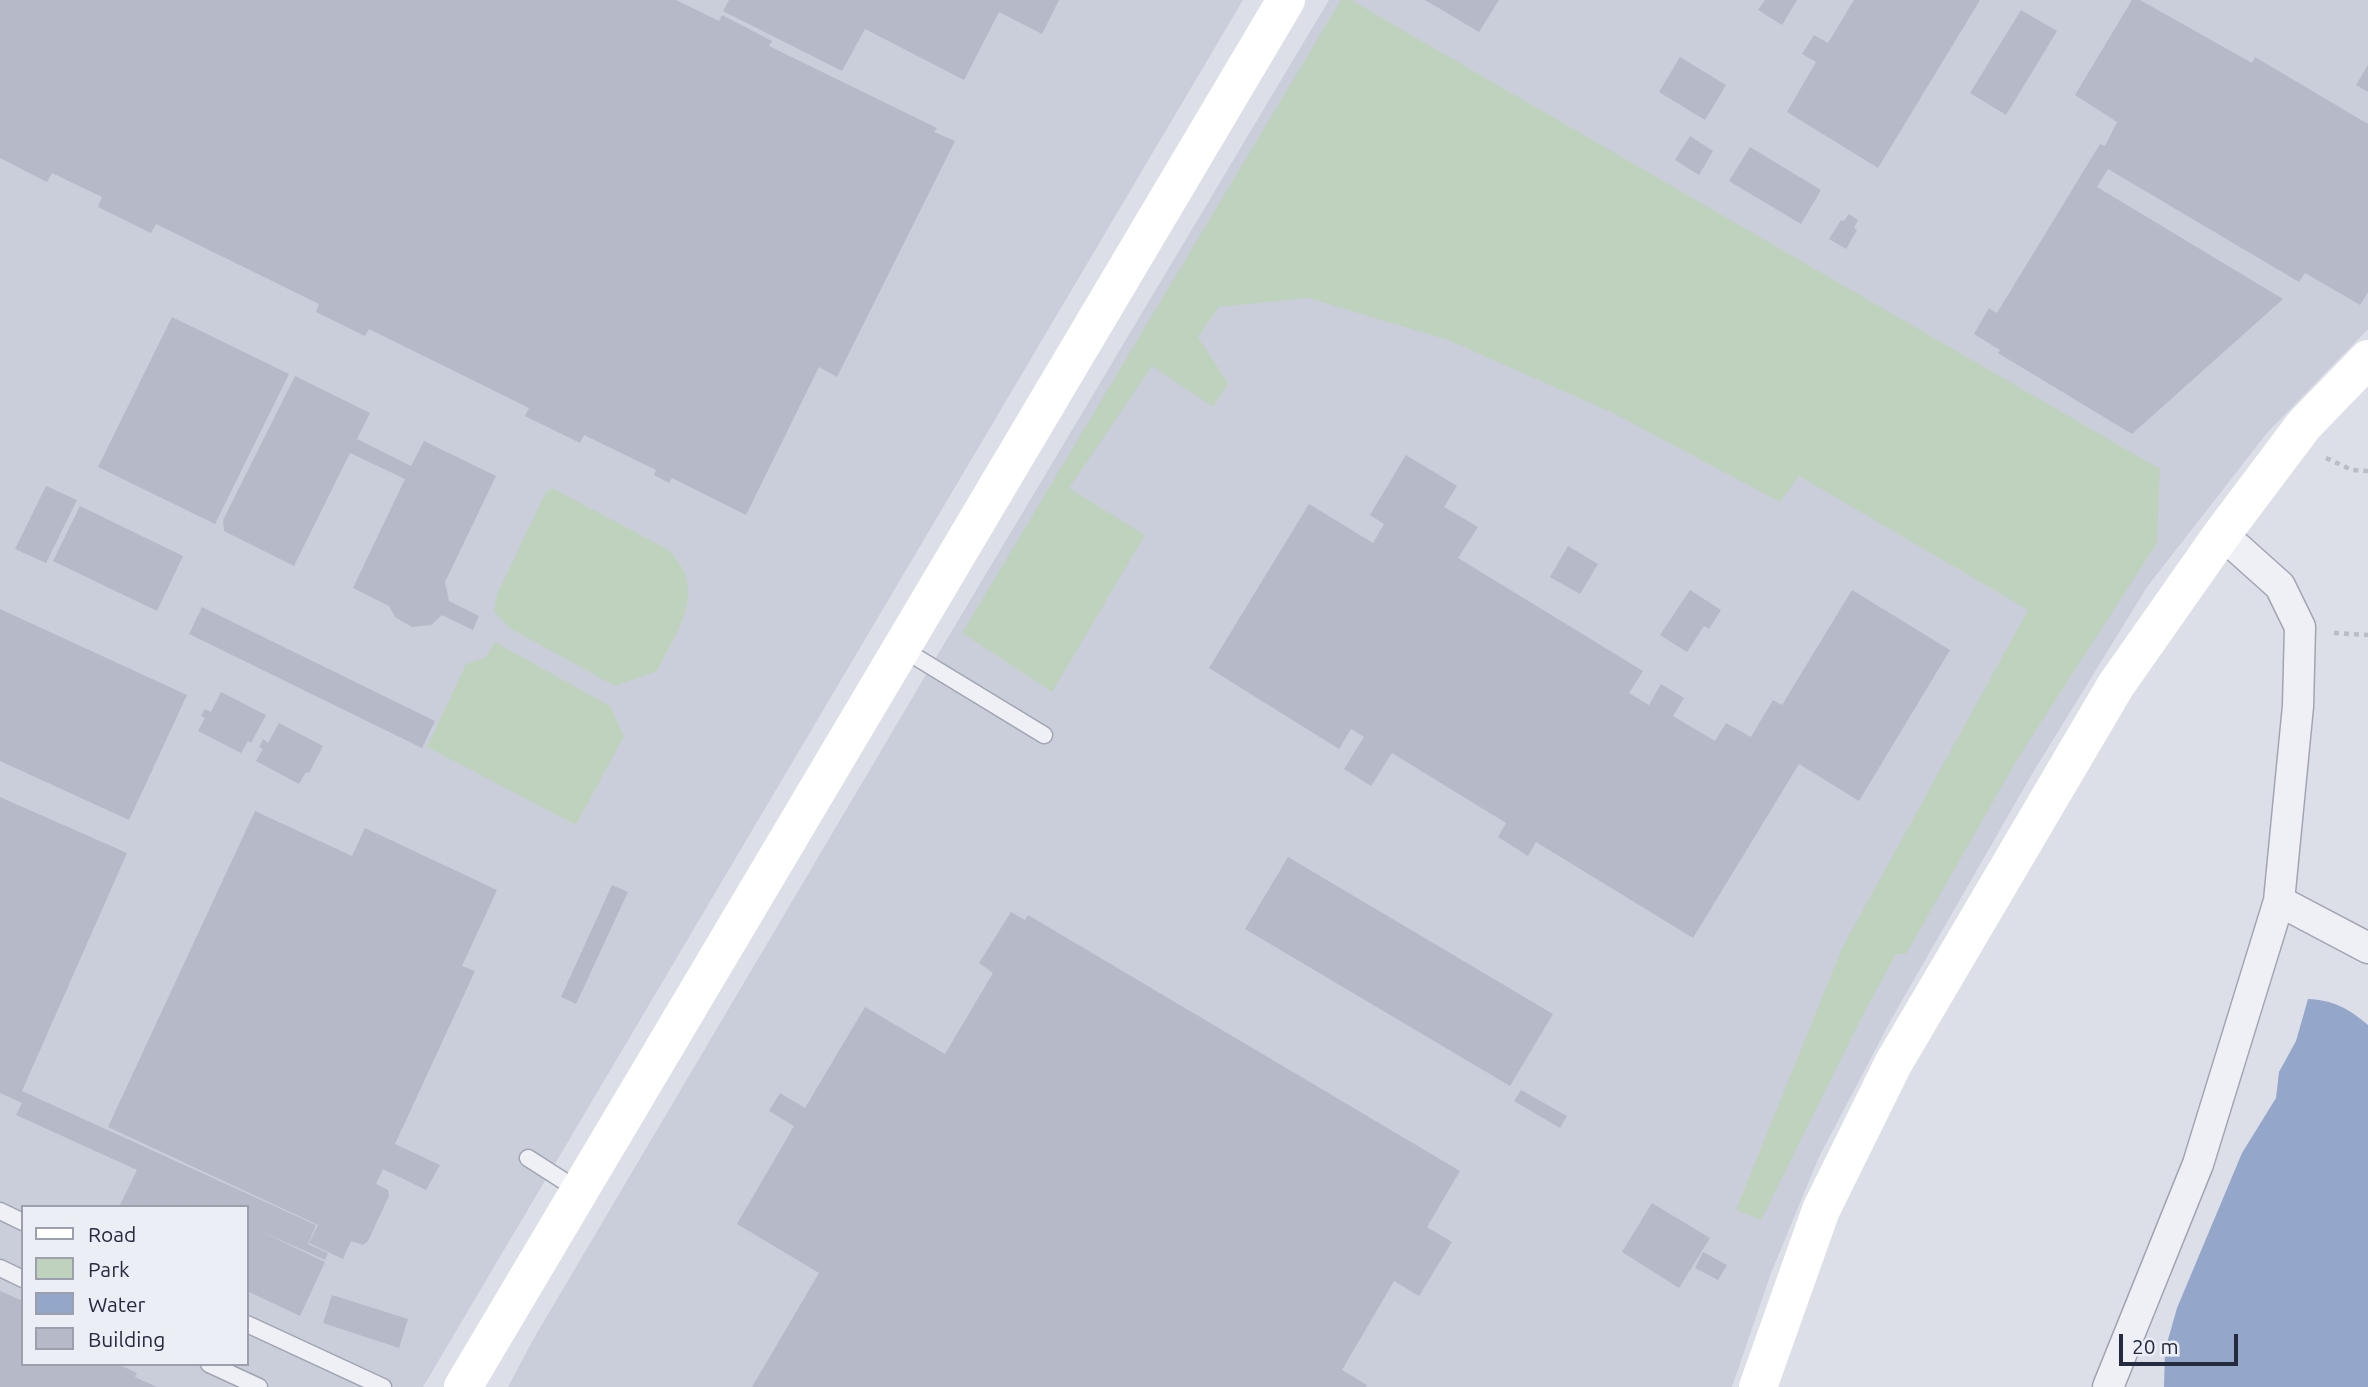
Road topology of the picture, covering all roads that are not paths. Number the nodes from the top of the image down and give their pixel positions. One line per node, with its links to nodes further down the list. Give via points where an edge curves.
1 (1286, 0): 4 (street)
2 (2368, 359): 3 (street, via 2304,425)
3 (2222, 534): 6 (street, via 2280,586 2300,627 2298,706); 19 (street, via 2116,685 1893,1064 1821,1210)
4 (901, 648): 5 (lane); 9 (street)
5 (1044, 735)
6 (2279, 901): 7 (street); 20 (street, via 2198,1164)
7 (2368, 948)
8 (528, 1158): 9 (lane)
9 (578, 1190): 18 (street)
10 (0, 1211): 11 (lane)
11 (21, 1221)
12 (0, 1268): 13 (lane)
13 (21, 1278)
14 (248, 1324): 17 (lane)
15 (213, 1366): 16 (lane)
16 (259, 1387)
17 (383, 1387)
18 (463, 1387)
19 (1758, 1387)
20 (2108, 1387)

